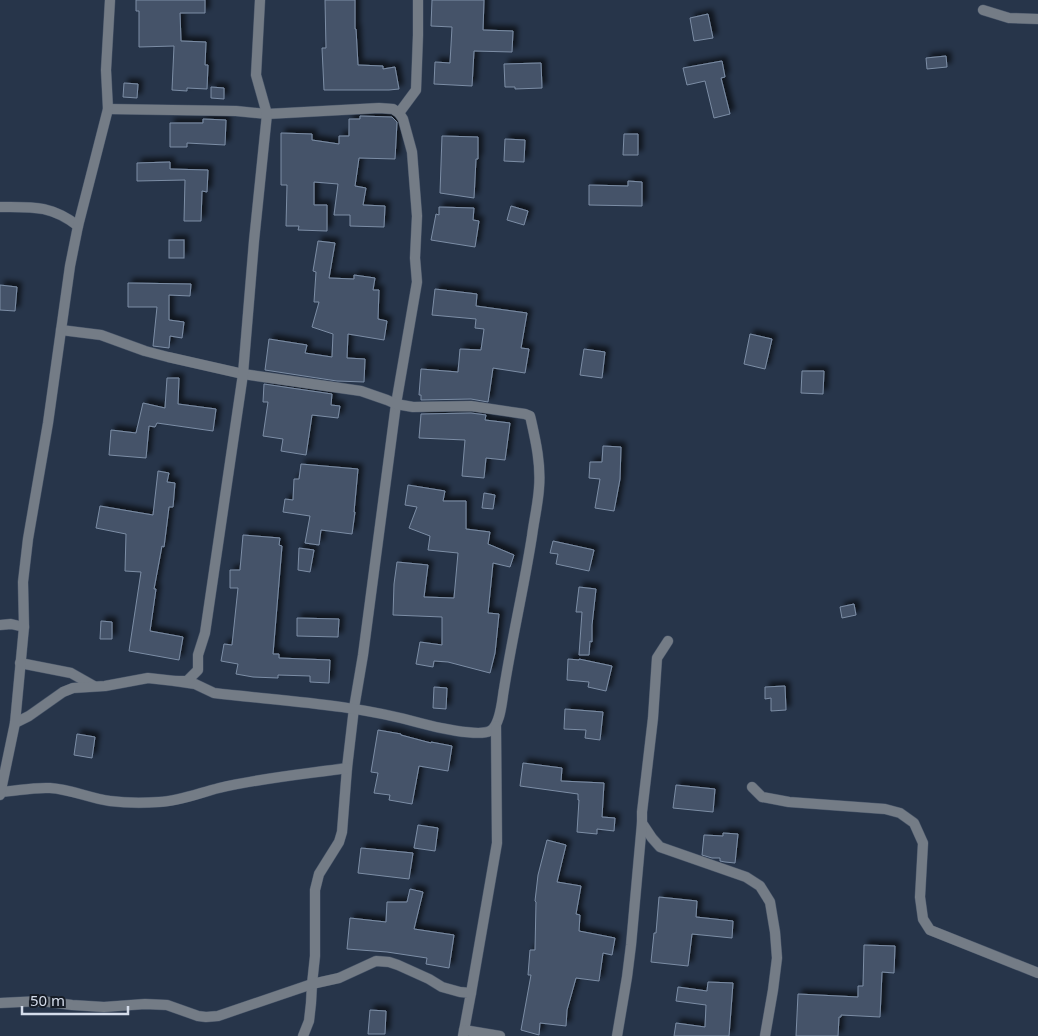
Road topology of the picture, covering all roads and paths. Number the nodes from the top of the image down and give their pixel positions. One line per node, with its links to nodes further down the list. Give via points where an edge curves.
1 (110, 0): 6 (street, via 106,70)
2 (260, 0): 8 (street, via 256,74)
3 (418, 0): 7 (street, via 416,90)
4 (983, 10): 5 (street, via 1009,18)
5 (1038, 19)
6 (108, 109): 8 (street); 10 (street)
7 (399, 113): 8 (street, via 379,108); 13 (street, via 412,152 418,282)
8 (267, 114): 12 (street)
9 (0, 207): 10 (street, via 50,210)
10 (78, 226): 11 (street)
11 (61, 330): 12 (street, via 101,335 152,353); 15 (street, via 28,539 23,582)
12 (243, 374): 13 (street, via 361,391); 18 (street, via 198,670 187,681)
13 (396, 404): 20 (street); 22 (street, via 413,407 471,406 530,416 540,470 539,489)
14 (0, 625): 15 (street)
15 (24, 626): 17 (street)
16 (668, 641): 26 (street, via 657,658)
17 (20, 663): 19 (street, via 71,673); 21 (street)
18 (175, 681): 19 (street, via 148,678); 20 (street, via 195,684 214,693)
19 (95, 686): 21 (street, via 63,692)
20 (354, 708): 22 (street, via 449,730 480,733); 23 (street)
21 (14, 723): 25 (street)
22 (496, 726): 29 (street, via 497,843)
23 (347, 768): 25 (street, via 219,788 160,802 108,800 51,788); 28 (street, via 342,832 319,874 315,890)
24 (752, 787): 27 (street, via 762,797 789,802 885,809 900,813 914,823 923,843 920,897 923,919 930,930)
25 (0, 794)
26 (642, 823): 34 (street, via 631,945); 35 (street, via 660,847 746,877 760,886 770,902 777,958)
27 (1038, 973)
28 (312, 984): 29 (street, via 339,978 376,961 398,965 442,987); 30 (street, via 218,1016 206,1017 167,1006 145,1004 104,1007 41,1001); 32 (street, via 309,1021)
29 (471, 993): 31 (street)
30 (0, 1003)
31 (464, 1033): 33 (street)
32 (303, 1036)
33 (500, 1036)
34 (617, 1036)
35 (765, 1036)

